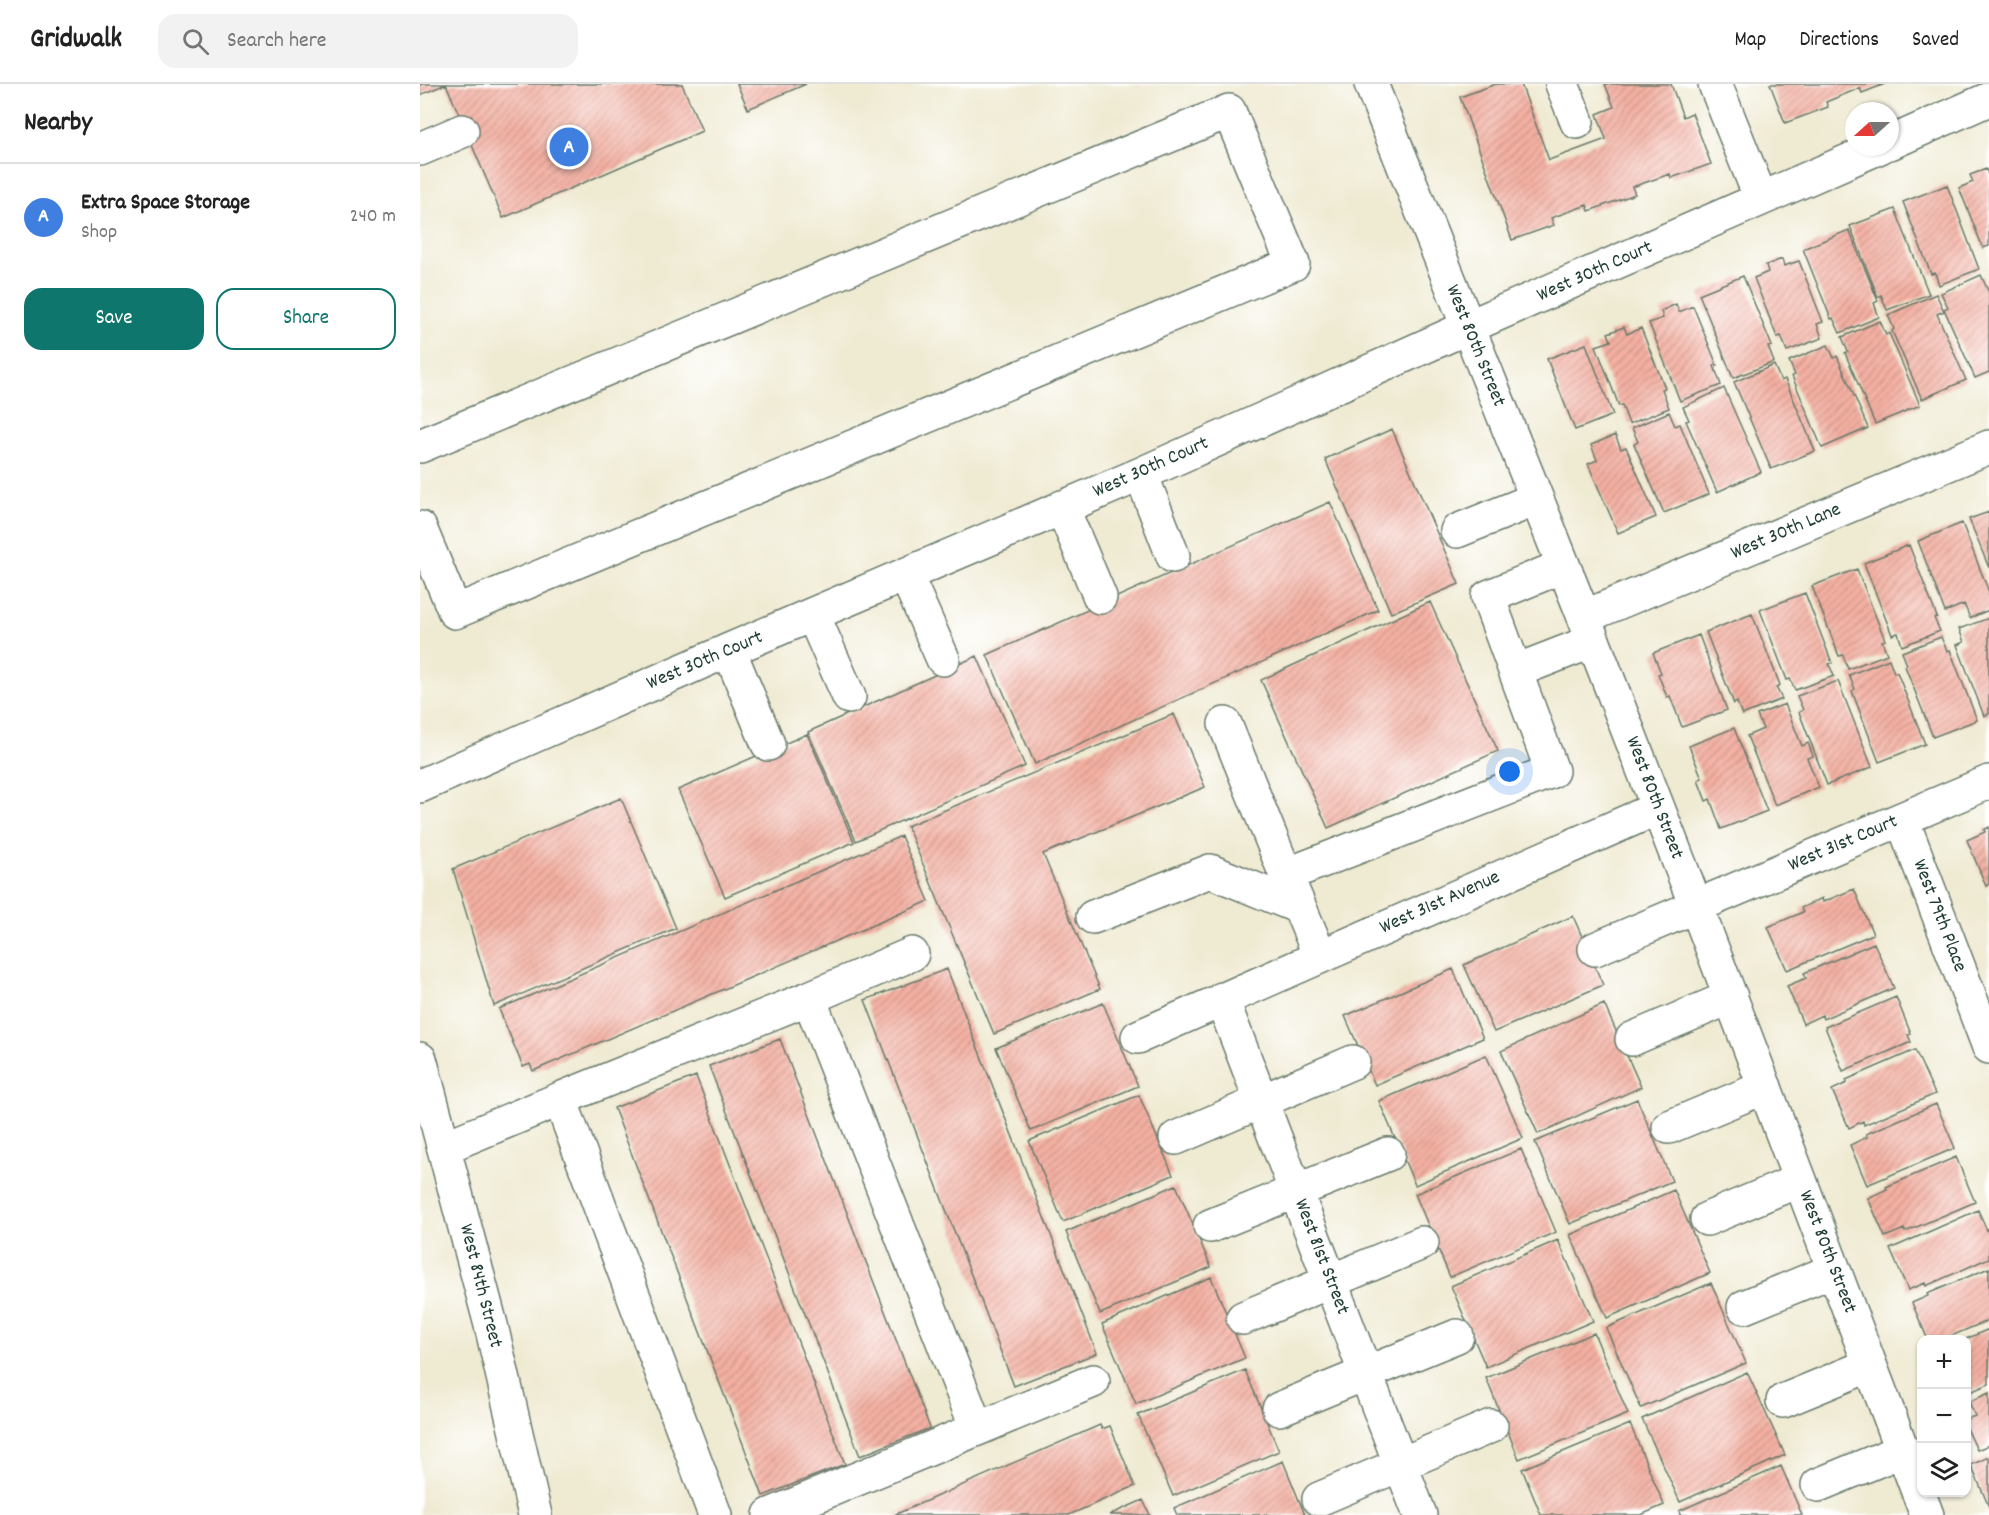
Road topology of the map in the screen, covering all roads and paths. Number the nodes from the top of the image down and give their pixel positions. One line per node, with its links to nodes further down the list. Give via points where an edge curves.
1 (1371, 84): 11 (street, West 80th Street)
2 (1562, 84): 5 (street)
3 (1715, 84): 10 (street)
4 (1989, 99): 7 (street)
5 (1577, 122)
6 (462, 131): 8 (street)
7 (1899, 139)
8 (420, 149)
9 (1859, 156): 10 (street, West 30th Court)
10 (1761, 199): 11 (street, West 30th Court)
11 (1468, 327): 14 (street, West 30th Court); 15 (street, West 80th Street)
12 (420, 446): 17 (street, via 1229,111 1293,264 455,612)
13 (1989, 447): 24 (street, West 30th Lane)
14 (1141, 474): 16 (street, West 30th Court); 19 (street)
15 (1536, 499): 18 (street); 20 (street, West 80th Street)
16 (1062, 507): 21 (street, West 30th Court); 22 (street)
17 (420, 528)
18 (1457, 531)
19 (1173, 556)
20 (1563, 566): 24 (street, West 80th Street); 27 (street, via 1488,597)
21 (906, 575): 23 (street, West 30th Court); 26 (street)
22 (1100, 597)
23 (813, 615): 25 (street, West 30th Court); 28 (street)
24 (1588, 629): 27 (street, West 30th Lane); 33 (street, West 80th Street)
25 (729, 650): 30 (street); 32 (street, West 30th Court)
26 (943, 659)
27 (1516, 671): 35 (street, via 1552,771)
28 (849, 697)
29 (1225, 723): 35 (street)
30 (768, 744)
31 (1989, 782): 34 (street, West 31st Court)
32 (420, 786)
33 (1658, 808): 36 (street, West 80th Street); 41 (street, West 31st Avenue)
34 (1902, 819): 36 (street, West 31st Court); 47 (street, West 79th Place)
35 (1286, 875): 37 (street)
36 (1696, 906): 39 (street, West 31st Court); 42 (street, West 80th Street)
37 (1299, 907): 38 (street, via 1210,871); 41 (street)
38 (1093, 917)
39 (1595, 949)
40 (912, 954): 43 (street)
41 (1320, 956): 44 (street, West 31st Avenue)
42 (1731, 997): 46 (street); 50 (street, West 80th Street)
43 (809, 998): 51 (street); 73 (street)
44 (1222, 999): 45 (street, West 31st Avenue); 52 (street, West 81st Street)
45 (1138, 1037)
46 (1632, 1039)
47 (1989, 1047)
48 (420, 1059): 55 (street, West 84th Street)
49 (1353, 1062): 52 (street)
50 (1765, 1087): 53 (street); 57 (street, West 80th Street)
51 (560, 1099): 55 (street); 79 (street)
52 (1262, 1102): 54 (street); 58 (street, West 81st Street)
53 (1669, 1127)
54 (1176, 1138)
55 (445, 1146): 78 (street, West 84th Street)
56 (1388, 1154): 58 (street)
57 (1800, 1180): 59 (street); 62 (street, West 80th Street)
58 (1296, 1191): 60 (street); 63 (street, West 81st Street)
59 (1707, 1219)
60 (1210, 1226)
61 (1422, 1243): 63 (street)
62 (1834, 1270): 64 (street); 67 (street, West 80th Street)
63 (1331, 1281): 65 (street); 68 (street, West 81st Street)
64 (1744, 1307)
65 (1243, 1318)
66 (1457, 1336): 68 (street)
67 (1870, 1365): 70 (street); 74 (street, West 80th Street)
68 (1366, 1374): 71 (street); 75 (street, West 81st Street)
69 (1093, 1381): 73 (street)
70 (1783, 1401)
71 (1279, 1409)
72 (1491, 1426): 75 (street)
73 (977, 1429): 80 (street)
74 (1903, 1450): 76 (street); 82 (street, West 80th Street)
75 (1401, 1464): 77 (street); 81 (street, West 81st Street)
76 (1818, 1485)
77 (1319, 1499)
78 (535, 1515)
79 (715, 1515)
80 (770, 1515)
81 (1420, 1515)
82 (1927, 1515)

